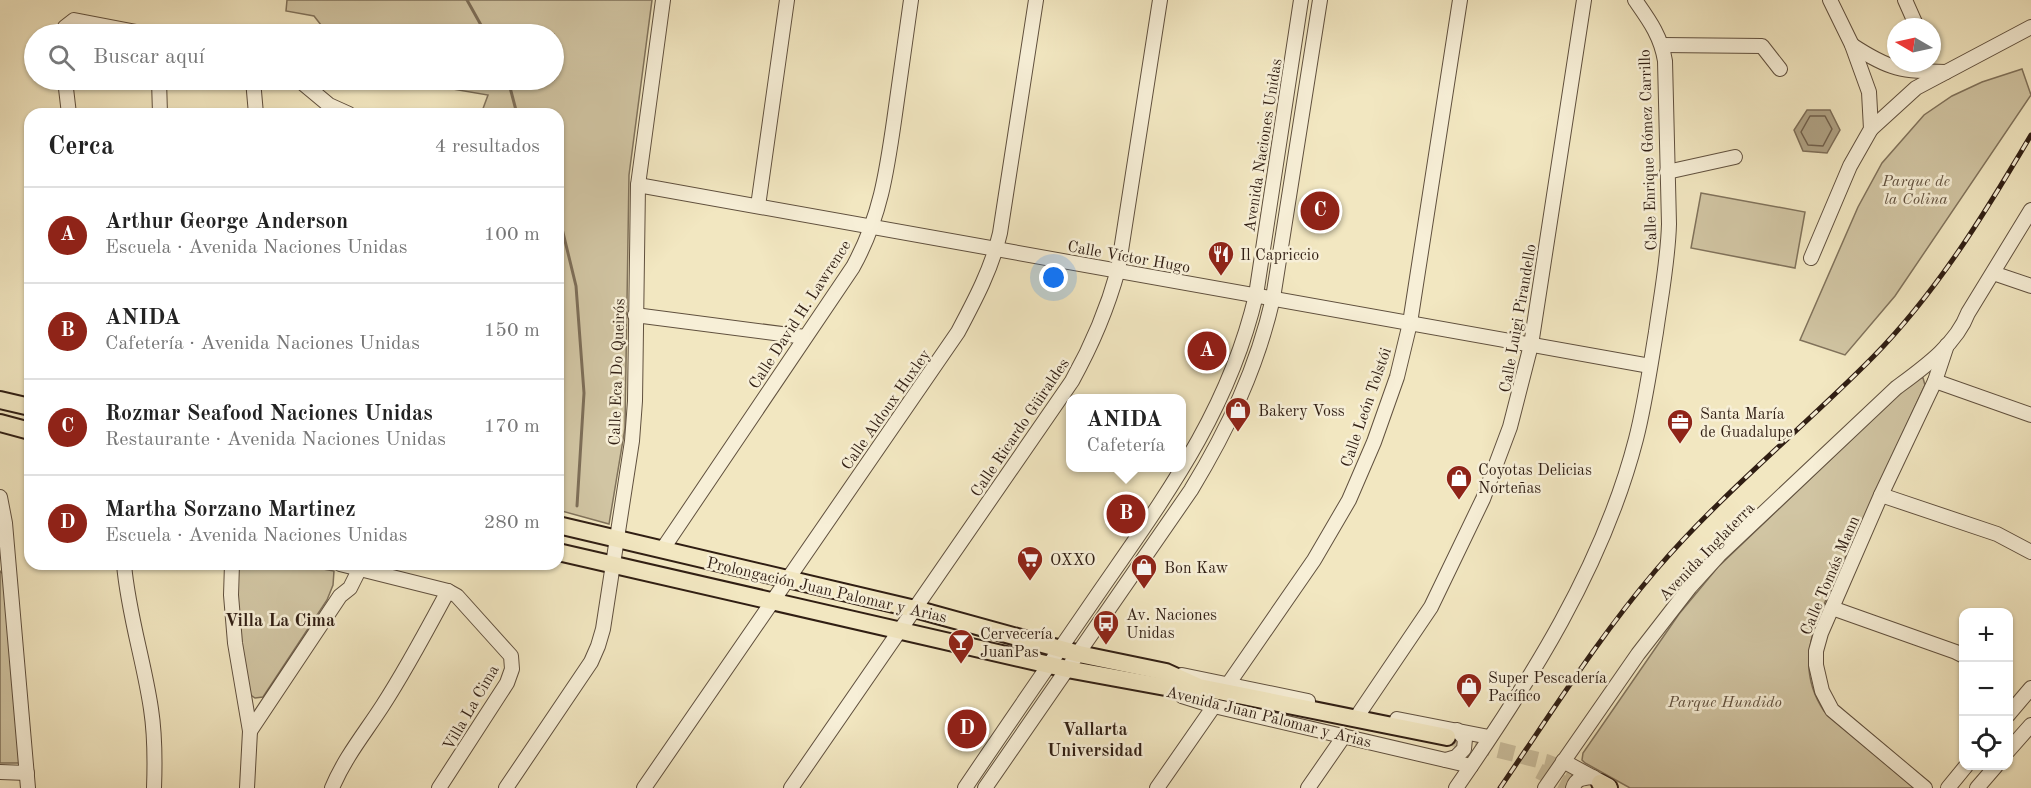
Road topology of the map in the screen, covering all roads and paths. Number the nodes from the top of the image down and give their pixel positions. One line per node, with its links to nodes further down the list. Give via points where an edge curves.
1 (663, 0): 36 (street, Calle Eca Do Queirós)
2 (788, 0): 37 (street)
3 (911, 0): 39 (street, Calle David H. Lawrence, via 885,182)
4 (1035, 0): 40 (street, Calle Aldoux Huxley)
5 (1160, 0): 42 (street, Calle Ricardo Güiraldes)
6 (1301, 0): 45 (street, Avenida Naciones Unidas)
7 (1320, 0): 46 (street)
8 (1460, 0): 49 (street, Calle León Tolstói)
9 (1584, 0): 52 (street, Calle Luigi Pirandello)
10 (1635, 0): 17 (street, Calle Enrique Gómez Carrillo)
11 (1830, 0): 18 (street)
12 (1905, 0): 13 (street)
13 (1913, 18)
14 (68, 24): 15 (street, via 74,20)
15 (95, 24)
16 (2031, 27): 21 (street)
17 (1662, 45): 22 (street, via 1762,46); 35 (street, Calle Enrique Gómez Carrillo)
18 (1852, 45): 19 (street); 23 (street)
19 (1873, 59): 20 (street); 23 (street, via 1862,62)
20 (1887, 65)
21 (1941, 67)
22 (1780, 69)
23 (1861, 72): 33 (street, via 1869,92)
24 (1934, 72): 33 (street)
25 (66, 90): 29 (street)
26 (159, 90): 30 (street)
27 (254, 90): 31 (street)
28 (311, 90): 32 (street)
29 (68, 108)
30 (160, 108)
31 (255, 108)
32 (336, 108)
33 (1870, 129): 41 (street)
34 (1735, 157): 35 (street)
35 (1667, 172): 53 (street, Calle Enrique Gómez Carrillo, via 1668,251)
36 (638, 185): 37 (street, Calle Víctor Hugo); 48 (street, Calle Eca Do Queirós)
37 (758, 206): 39 (street, Calle Víctor Hugo)
38 (2031, 210): 43 (street, Avenida Inglaterra)
39 (872, 227): 40 (street, Calle Víctor Hugo); 50 (street, Calle David H. Lawrence, via 854,267)
40 (996, 248): 42 (street, Calle Víctor Hugo); 76 (street, Calle Aldoux Huxley, via 958,332)
41 (1811, 258)
42 (1118, 270): 45 (street, Calle Víctor Hugo); 80 (street, Calle Ricardo Güiraldes, via 1100,325 1072,381)
43 (1994, 273): 44 (street); 47 (street, Avenida Inglaterra)
44 (2031, 286)
45 (1256, 295): 46 (street, Calle Víctor Hugo); 61 (street, Avenida Naciones Unidas, via 1230,377)
46 (1273, 298): 49 (street, Calle Víctor Hugo); 83 (street, via 1255,364 1215,451)
47 (1968, 313): 51 (street, Avenida Inglaterra, via 1963,327); 55 (street, Avenida Inglaterra, via 1905,374)
48 (635, 315): 50 (street); 66 (street, Calle Eca Do Queirós, via 634,420)
49 (1410, 323): 52 (street, Calle Víctor Hugo); 88 (street, Calle León Tolstói, via 1397,377 1349,500 1314,560)
50 (804, 337): 67 (street, Calle David H. Lawrence)
51 (1947, 344): 54 (street, Calle Tomás Mann); 55 (street, Avenida Inglaterra)
52 (1531, 345): 53 (street, Calle Víctor Hugo); 93 (street, Calle Luigi Pirandello, via 1510,427 1473,522 1431,607)
53 (1650, 366): 97 (street, Calle Enrique Gómez Carrillo, via 1635,440 1607,524 1565,614)
54 (1935, 381): 58 (street); 63 (street, Calle Tomás Mann)
55 (1896, 388): 100 (street, Avenida Inglaterra, via 1690,587)
56 (0, 400): 57 (main road)
57 (24, 406)
58 (2031, 415)
59 (0, 423): 60 (main road)
60 (24, 429)
61 (1186, 463)
62 (1181, 472): 82 (street, Avenida Naciones Unidas)
63 (1881, 495): 68 (street, via 1997,534); 79 (street, Calle Tomás Mann)
64 (0, 497): 70 (street, via 5,523)
65 (564, 526): 66 (main road, Prolongación Juan Palomar y Arias)
66 (617, 539): 67 (main road, Prolongación Juan Palomar y Arias); 71 (street, Calle Eca Do Queirós)
67 (662, 550): 76 (main road, Prolongación Juan Palomar y Arias)
68 (2031, 552)
69 (564, 553): 71 (main road, Prolongación Juan Palomar y Arias)
70 (4, 565): 105 (street)
71 (613, 565): 78 (main road, Prolongación Juan Palomar y Arias); 112 (street, Calle Eca Do Queirós, via 595,654)
72 (125, 570): 108 (street, via 151,710)
73 (232, 570): 95 (street, via 235,643)
74 (350, 570): 95 (street, Villa La Cima, via 340,596)
75 (370, 570): 77 (street, Villa La Cima)
76 (788, 579): 78 (street, Calle Aldoux Huxley); 80 (main road, Prolongación Juan Palomar y Arias)
77 (448, 591): 110 (street, via 411,660 356,742); 111 (street, Villa La Cima, via 511,656 513,669)
78 (772, 603): 81 (main road, Prolongación Juan Palomar y Arias); 113 (street, Calle Aldoux Huxley)
79 (1832, 608): 84 (street); 122 (street, Calle Tomás Mann, via 1816,651 1818,678 1826,700 1844,721)
80 (915, 609): 81 (street, Calle Ricardo Güiraldes); 82 (main road, Prolongación Juan Palomar y Arias)
81 (899, 632): 85 (main road, Prolongación Juan Palomar y Arias); 114 (street, Calle Ricardo Güiraldes)
82 (1060, 649): 83 (main road, Prolongación Juan Palomar y Arias); 85 (street, Avenida Naciones Unidas)
83 (1079, 654): 86 (street); 87 (main road, Prolongación Juan Palomar y Arias)
84 (1959, 654)
85 (1049, 665): 86 (main road, Prolongación Juan Palomar y Arias); 115 (street, Avenida Naciones Unidas)
86 (1067, 669): 89 (main road, Prolongación Juan Palomar y Arias); 116 (street)
87 (1166, 672): 88 (street, Avenida Juan Palomar y Arias); 98 (main road, Avenida Juan Palomar y Arias, via 1199,687)
88 (1228, 683): 93 (street, Avenida Juan Palomar y Arias)
89 (1149, 686): 92 (street, Avenida Juan Palomar y Arias); 98 (main road, Avenida Juan Palomar y Arias)
90 (2031, 688): 91 (street)
91 (2014, 698)
92 (1214, 706): 96 (street, Avenida Juan Palomar y Arias); 117 (street)
93 (1360, 712): 98 (street, Avenida Juan Palomar y Arias)
94 (2031, 724): 99 (street)
95 (250, 731): 109 (street)
96 (1344, 736): 98 (street, Avenida Juan Palomar y Arias); 118 (street)
97 (1489, 737): 98 (street, Avenida Juan Palomar y Arias); 101 (street)
98 (1448, 743): 101 (street, Avenida Juan Palomar y Arias)
99 (2013, 745)
100 (1563, 761): 106 (street); 120 (street, Avenida Inglaterra)
101 (1471, 765): 119 (street)
102 (1962, 770): 123 (street)
103 (1992, 770): 124 (street)
104 (0, 772): 105 (street)
105 (27, 773): 107 (street)
106 (1604, 784): 121 (street, via 1581,778)
107 (27, 788)
108 (154, 788)
109 (247, 788)
110 (332, 788)
111 (439, 788)
112 (506, 788)
113 (644, 788)
114 (791, 788)
115 (964, 788)
116 (985, 788)
117 (1157, 788)
118 (1308, 788)
119 (1456, 788)
120 (1545, 788)
121 (1573, 788)
122 (1925, 788)
123 (1948, 788)
124 (1977, 788)

